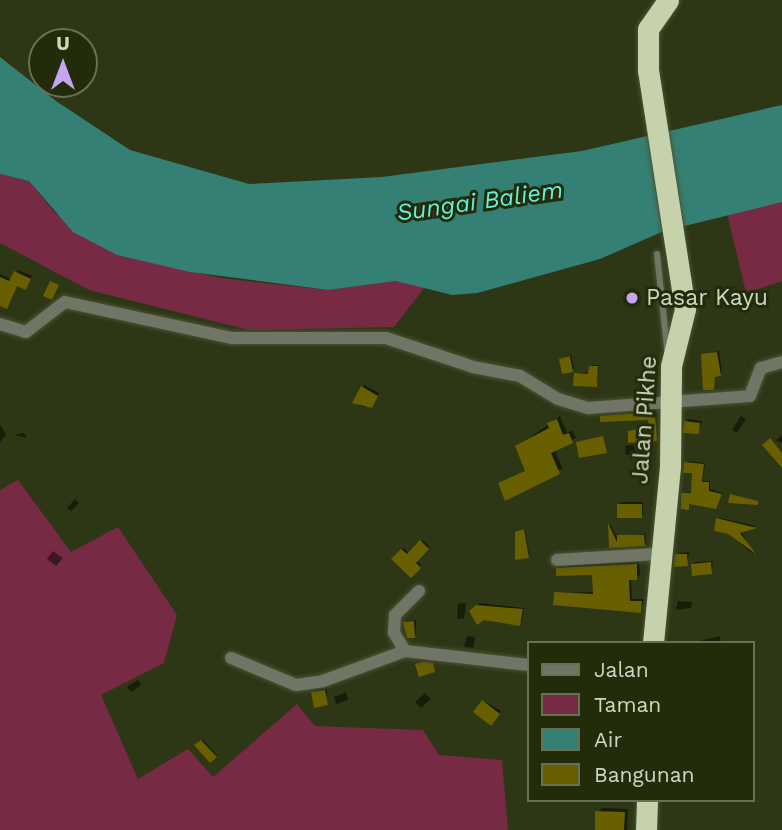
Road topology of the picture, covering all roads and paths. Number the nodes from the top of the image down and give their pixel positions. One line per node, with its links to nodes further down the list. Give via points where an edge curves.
1 (668, 0): 5 (highway, Jalan Pikhe, via 648,29 652,90 685,310)
2 (657, 254): 5 (lane)
3 (0, 324): 6 (street, via 26,332 65,302 232,338 386,338 474,367 520,376 558,398 588,408)
4 (782, 362): 6 (street, via 761,368 750,396)
5 (671, 366): 6 (highway, Jalan Pikhe)
6 (670, 403): 7 (highway, Jalan Pikhe, via 670,467)
7 (659, 554): 8 (street); 10 (highway, Jalan Pikhe)
8 (557, 560)
9 (419, 591): 11 (street, via 395,615 394,633)
10 (653, 641)
11 (405, 651): 12 (street, via 323,681 296,685); 13 (street)
12 (231, 658)
13 (526, 665)
14 (647, 802): 15 (highway)
15 (646, 830)

